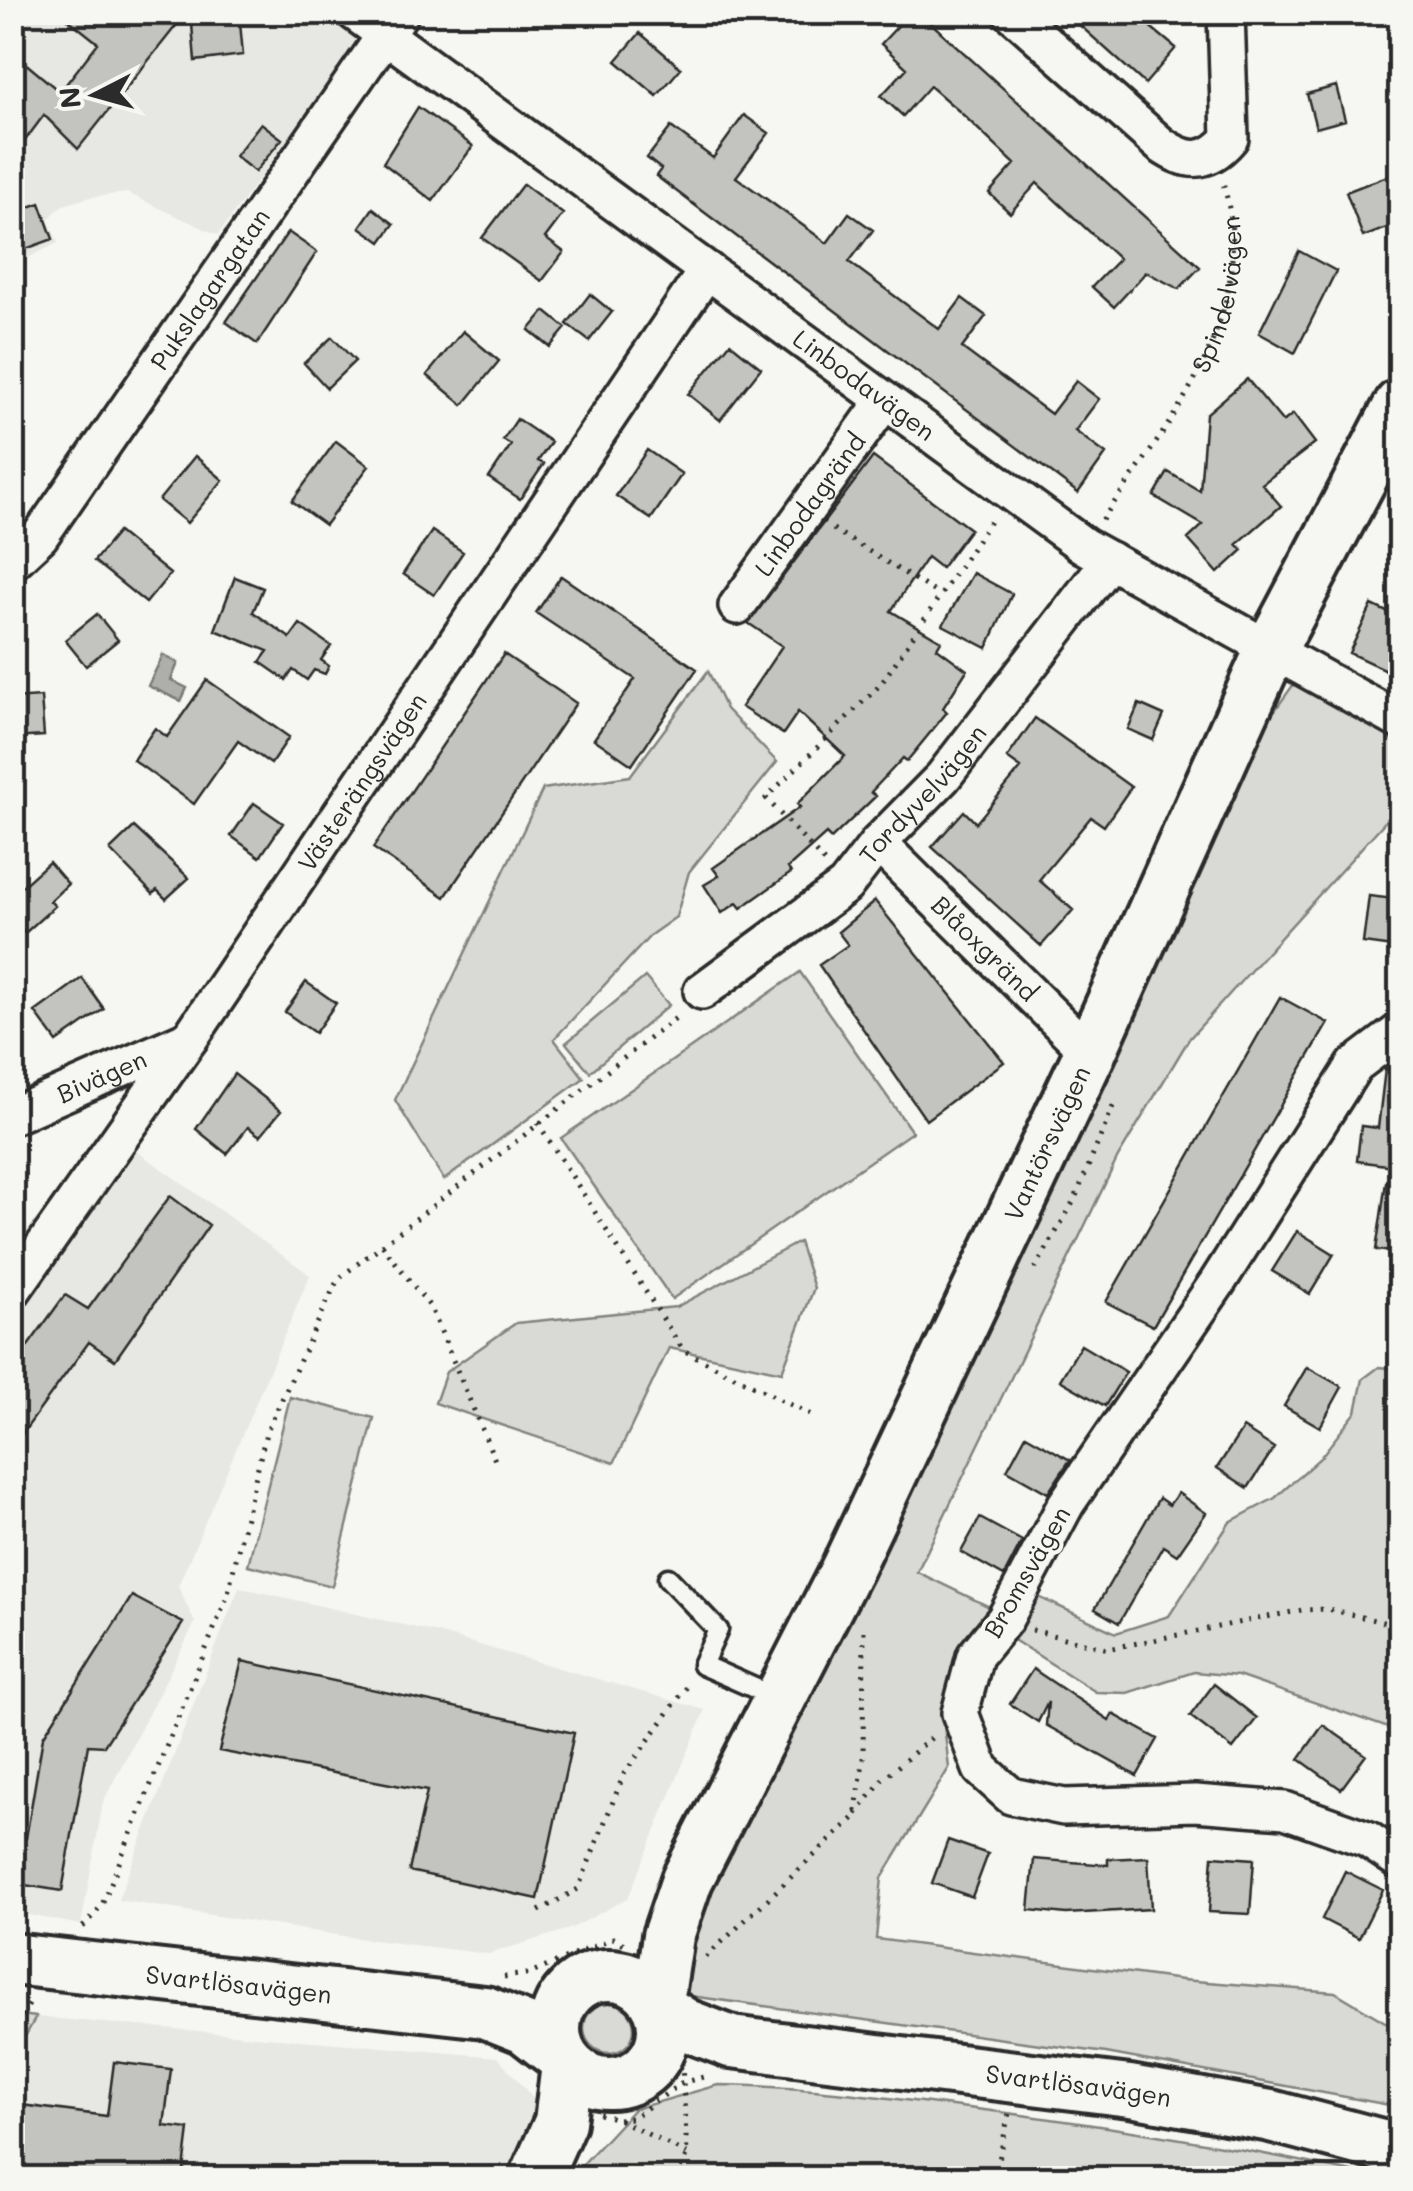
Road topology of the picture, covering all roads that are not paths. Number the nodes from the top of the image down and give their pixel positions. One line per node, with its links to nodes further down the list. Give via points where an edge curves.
1 (354, 12): 4 (street, Linbodavägen)
2 (1011, 12): 3 (street, via 1170,151 1197,160 1215,156 1230,138)
3 (1226, 12)
4 (394, 25): 5 (street, Linbodavägen); 9 (street, Pukslagargatan, via 40,536)
5 (706, 270): 6 (street, Linbodavägen); 16 (street, Västerängsvägen)
6 (882, 403): 8 (street, Linbodavägen); 10 (street, Linbodagränd)
7 (1400, 405): 11 (street, Vantörsvägen)
8 (1096, 554): 11 (street, Linbodavägen); 13 (street, Tordyvelvägen, via 943,778)
9 (12, 562)
10 (738, 606)
11 (1272, 647): 12 (street, Linbodavägen); 17 (street, Vantörsvägen)
12 (1400, 721)
13 (878, 843): 14 (street, Tordyvelvägen, via 845,886); 17 (street, Blåoxgränd)
14 (702, 991)
15 (1400, 1031): 22 (street, Bromsvägen, via 1354,1065 1218,1283 1066,1504 1005,1619 975,1656 960,1714 981,1769 1012,1796 1064,1807 1195,1803 1285,1810 1368,1840)
16 (190, 1038): 18 (street, Bivägen); 19 (street, Västerängsvägen)
17 (1090, 1053): 21 (street, Vantörsvägen)
18 (12, 1116)
19 (12, 1291)
20 (668, 1578): 21 (lane, via 718,1630 702,1665)
21 (782, 1700): 23 (street, Vantörsvägen)
22 (1400, 1861)
23 (687, 1880): 25 (street, Vantörsvägen, via 625,1959); 26 (street, Vantörsvägen, via 668,1936)
24 (32, 1962): 27 (street, Svartlösavägen)
25 (599, 1964): 26 (street, via 636,1981); 27 (street, Svartlösavägen, via 528,2003); 29 (street, via 560,2006 555,2024)
26 (659, 2005): 28 (street, Svartlösavägen, via 704,2034); 30 (street, via 662,2042)
27 (465, 2009): 29 (street, Svartlösavägen, via 525,2028)
28 (752, 2046): 30 (street, Svartlösavägen, via 683,2054); 31 (street, Svartlösavägen, via 1016,2076 1271,2116)
29 (564, 2061): 30 (street, via 591,2080); 32 (street, via 560,2122)
30 (642, 2088): 32 (street, via 588,2110)
31 (1400, 2150)
32 (540, 2170)

